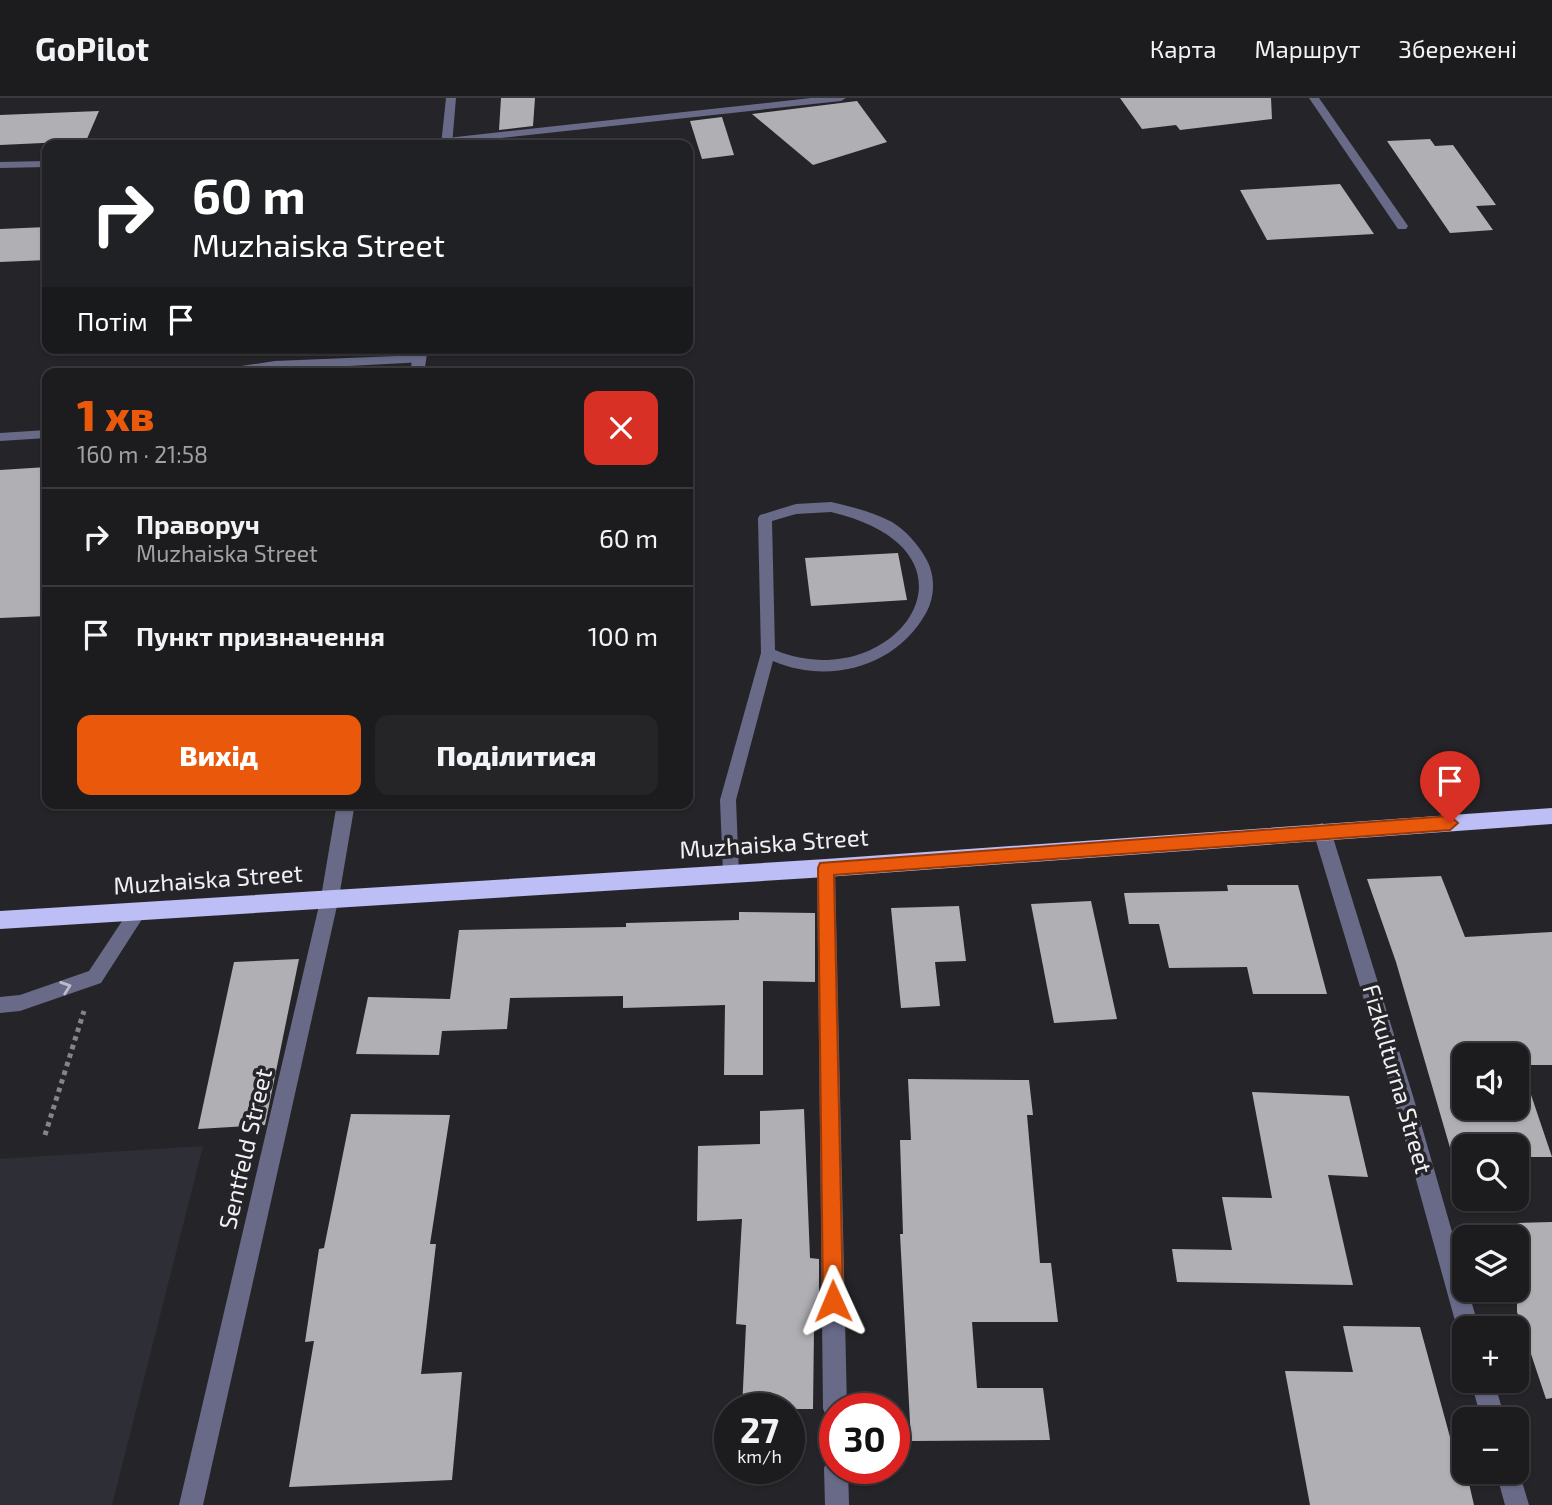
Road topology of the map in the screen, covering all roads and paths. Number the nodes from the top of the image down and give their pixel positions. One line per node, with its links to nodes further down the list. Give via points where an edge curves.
1 (451, 98): 4 (street)
2 (841, 98): 5 (street)
3 (1314, 98): 8 (street)
4 (447, 140)
5 (473, 140)
6 (42, 164): 7 (street)
7 (0, 165)
8 (1402, 226)
9 (419, 360): 10 (lane)
10 (255, 368)
11 (42, 434): 12 (lane)
12 (0, 437)
13 (768, 653): 13 (lane, via 800,665 834,667 867,660 896,645 915,625 926,600 926,576 914,550 893,529 864,514 831,507 796,509 765,518); 18 (lane, via 728,800)
14 (345, 809): 19 (street, Sentfeld Street)
15 (1552, 816): 16 (highway, Muzhaiska Street)
16 (1322, 831): 17 (highway, Muzhaiska Street); 25 (street, Fizkulturna Street)
17 (826, 868): 18 (highway, Muzhaiska Street); 26 (street)
18 (730, 874): 19 (highway, Muzhaiska Street)
19 (330, 897): 20 (highway, Muzhaiska Street); 29 (street, Sentfeld Street)
20 (138, 911): 21 (highway, Muzhaiska Street); 22 (lane)
21 (0, 920)
22 (95, 977): 23 (lane, one-way to 22, via 20,1003); 24 (path)
23 (0, 1005)
24 (45, 1135)
25 (1465, 1316)
26 (835, 1393)
27 (836, 1484): 30 (street)
28 (1511, 1484): 31 (street)
29 (191, 1505)
30 (837, 1505)
31 (1517, 1505)

